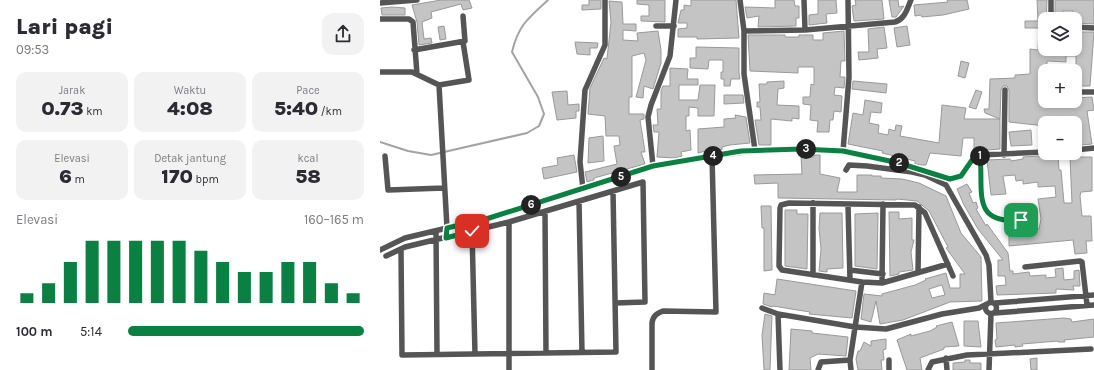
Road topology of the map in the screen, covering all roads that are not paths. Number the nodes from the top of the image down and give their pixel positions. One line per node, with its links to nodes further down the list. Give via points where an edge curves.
1 (415, 0): 9 (street)
2 (605, 0): 40 (street, via 605,44 585,90 580,162)
3 (676, 0): 14 (street)
4 (740, 0): 19 (street)
5 (804, 0): 18 (street)
6 (848, 0): 15 (street)
7 (911, 0): 15 (street, via 900,20)
8 (1050, 0): 10 (street)
9 (383, 2)
10 (1051, 12)
11 (463, 16): 20 (street)
12 (380, 19): 21 (street, via 411,20)
13 (656, 26): 14 (street)
14 (674, 26): 37 (street, via 670,56 648,117)
15 (850, 26): 18 (street); 31 (street)
16 (1082, 27): 17 (street)
17 (1094, 28)
18 (805, 30): 19 (street)
19 (744, 32): 30 (street, via 744,74)
20 (463, 42): 21 (street); 24 (street, via 470,80)
21 (414, 50): 23 (street)
22 (380, 72): 23 (street)
23 (417, 74): 24 (street, via 428,82)
24 (439, 85): 39 (street)
25 (1005, 90): 33 (street)
26 (1082, 92): 27 (street)
27 (1094, 92)
28 (1094, 148): 29 (street)
29 (1082, 149)
30 (755, 150): 31 (street); 36 (street)
31 (843, 151): 34 (street, via 899,163 950,179 958,178 972,160)
32 (1038, 152): 33 (street)
33 (1004, 154): 34 (street)
34 (980, 155): 48 (lane, via 981,199 987,212 996,220 1006,222)
35 (385, 156): 39 (street, via 388,190)
36 (712, 156): 37 (street); 90 (street, via 716,312 663,311 657,314 652,323)
37 (653, 166): 40 (street)
38 (846, 170): 71 (street, via 849,165 856,164 890,168 925,176 946,185 986,255)
39 (444, 188): 50 (street)
40 (583, 190): 50 (street)
41 (613, 191): 42 (street); 70 (street); 70 (street, via 643,182 645,302)
42 (579, 201): 47 (street); 80 (street)
43 (813, 203): 45 (street); 63 (street); 63 (street, via 781,205 779,266 782,270)
44 (883, 204): 45 (street); 46 (street, via 910,204); 62 (street)
45 (848, 205): 60 (street)
46 (919, 207): 58 (street, via 925,213); 61 (street)
47 (544, 212): 49 (street); 82 (street)
48 (1031, 220)
49 (509, 222): 52 (street); 81 (street)
50 (447, 228): 51 (street); 53 (street)
51 (436, 231): 54 (street); 55 (street, via 398,241)
52 (472, 231): 53 (street); 84 (street)
53 (446, 238): 54 (street)
54 (436, 240): 56 (street); 83 (street)
55 (380, 250)
56 (401, 250): 57 (street); 83 (street, via 402,355)
57 (386, 256)
58 (948, 264): 61 (street); 64 (street)
59 (1025, 267): 68 (street, via 1080,261 1083,264)
60 (850, 270): 62 (street); 65 (street)
61 (918, 273): 67 (street)
62 (883, 274): 67 (street)
63 (813, 275): 65 (street)
64 (953, 276)
65 (850, 280): 66 (street)
66 (862, 282): 67 (street); 78 (street)
67 (882, 283)
68 (1086, 295): 69 (street); 71 (street); 72 (street)
69 (1094, 295)
70 (615, 303): 80 (street, via 616,352)
71 (991, 303): 75 (street); 76 (street, via 986,308); 76 (street, via 997,309)
72 (1087, 305): 73 (street); 76 (street)
73 (1094, 305)
74 (762, 308): 77 (street)
75 (978, 308): 76 (street); 78 (street, via 942,314 886,329)
76 (991, 313): 85 (street)
77 (778, 314): 78 (street); 91 (street)
78 (855, 327): 87 (street)
79 (1091, 349): 85 (street)
80 (582, 352): 82 (street)
81 (509, 353): 82 (street); 84 (street); 89 (street)
82 (546, 353)
83 (437, 354): 84 (street)
84 (474, 354)
85 (989, 354): 86 (street); 97 (street)
86 (946, 358): 95 (street, via 932,362); 96 (street)
87 (850, 360): 92 (street, via 821,362); 93 (street)
88 (889, 360): 94 (street)
89 (509, 370)
90 (652, 370)
91 (780, 370)
92 (818, 370)
93 (851, 370)
94 (889, 370)
95 (928, 370)
96 (947, 370)
97 (989, 370)

